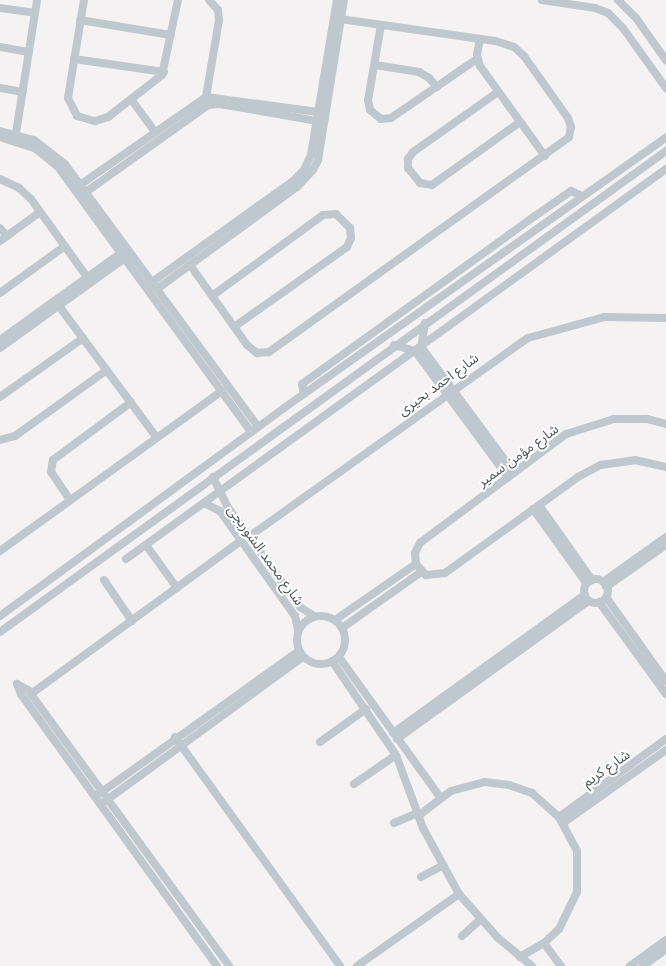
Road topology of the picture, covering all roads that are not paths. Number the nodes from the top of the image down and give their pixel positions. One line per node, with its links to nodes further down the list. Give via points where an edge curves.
1 (37, 0): 10 (street)
2 (84, 0): 12 (street)
3 (178, 0): 14 (street)
4 (209, 0): 28 (street, via 218,10 219,20)
5 (337, 0): 30 (street)
6 (344, 0): 11 (street)
7 (542, 0): 25 (street, via 595,8 608,14 624,28)
8 (621, 1): 20 (street)
9 (0, 8): 10 (street)
10 (35, 13): 17 (street)
11 (341, 19): 13 (street); 54 (street, via 318,160 313,170 297,187)
12 (80, 20): 14 (street); 18 (street)
13 (381, 25): 15 (street); 21 (street)
14 (172, 35): 22 (street)
15 (480, 39): 19 (street); 39 (street, via 502,42 519,51 568,118 571,127 569,137)
16 (0, 48): 17 (street)
17 (29, 52): 26 (street)
18 (74, 58): 22 (street); 29 (street, via 68,98 77,116 89,121 102,120)
19 (477, 59): 23 (street); 27 (street)
20 (666, 60)
21 (374, 65): 23 (street, via 419,72); 23 (street, via 368,105 372,114 381,119 391,118)
22 (164, 72): 29 (street)
23 (437, 87)
24 (0, 88): 26 (street)
25 (666, 88)
26 (22, 92): 35 (street)
27 (498, 92): 32 (street); 32 (street, via 413,152 408,168 420,183 432,185)
28 (206, 97): 30 (street); 34 (street)
29 (131, 99): 34 (street)
30 (318, 112): 31 (street)
31 (317, 121): 45 (street, via 220,104 208,105); 56 (street, via 311,155 297,178)
32 (520, 122): 39 (street)
33 (0, 131): 35 (street)
34 (155, 132): 44 (street)
35 (16, 133): 44 (street, via 51,151)
36 (0, 137): 53 (street, via 27,144 51,160)
37 (666, 138): 40 (street)
38 (666, 151): 41 (street)
39 (545, 156): 62 (street, via 269,352 251,350)
40 (637, 158): 41 (street); 46 (street)
41 (643, 167): 51 (street)
42 (666, 169): 66 (street)
43 (0, 179): 47 (street, via 20,188)
44 (80, 185): 45 (street)
45 (86, 192): 56 (street)
46 (582, 196): 49 (street); 72 (street, via 571,191 535,216 302,384)
47 (40, 212): 50 (street); 52 (street)
48 (0, 228): 50 (street)
49 (533, 231): 51 (street); 67 (street)
50 (3, 238)
51 (540, 241): 61 (street)
52 (65, 246): 55 (street); 57 (street)
53 (123, 256): 55 (street); 59 (street); 70 (street)
54 (190, 265): 56 (street); 58 (street)
55 (87, 277): 64 (street)
56 (154, 286): 76 (street)
57 (0, 293)
58 (212, 296): 62 (street); 62 (street, via 322,215 336,214 350,228 350,243 343,250)
59 (59, 306): 63 (street); 64 (street)
60 (666, 318): 71 (street, شارع احمد بحيرى, via 604,316 549,329 519,343)
61 (425, 323): 65 (street); 66 (street)
62 (234, 327)
63 (83, 338): 69 (street); 73 (street)
64 (0, 345)
65 (394, 345): 66 (street); 68 (street)
66 (418, 349): 71 (street); 82 (street)
67 (356, 357): 68 (street); 72 (street)
68 (364, 367): 81 (street)
69 (107, 370): 74 (street); 78 (street, via 16,436)
70 (222, 391): 76 (street); 77 (street)
71 (449, 391): 80 (street); 88 (street, شارع احمد بحيرى)
72 (304, 394): 76 (street)
73 (0, 397)
74 (131, 402): 77 (street); 84 (street, via 53,460 51,472)
75 (666, 424): 80 (street, شارع مؤمن سمير, via 631,418 581,427)
76 (255, 430): 83 (street)
77 (157, 438): 84 (street)
78 (0, 440)
79 (666, 467): 87 (street, via 635,460 601,464)
80 (511, 474): 95 (street, شارع مؤمن سمير, via 420,543 415,553)
81 (213, 477): 82 (street, شارع محمد الشوربجى); 86 (street)
82 (222, 490): 85 (street); 88 (street, شارع محمد الشوربجى, via 227,506)
83 (167, 494): 86 (street); 103 (street)
84 (70, 500): 93 (street)
85 (204, 503): 90 (street, شارع محمد الشوربجى, via 217,508); 91 (street)
86 (175, 506): 106 (street)
87 (536, 507): 96 (street, via 445,573 433,576); 98 (street)
88 (250, 536): 105 (street, شارع محمد الشوربجى, via 300,608)
89 (666, 537): 99 (street)
90 (241, 541): 100 (street); 110 (street, شارع محمد الشوربجى, via 296,616)
91 (146, 545): 94 (street); 100 (street)
92 (666, 545): 99 (street)
93 (0, 551)
94 (126, 559)
95 (416, 564): 96 (street); 107 (street)
96 (421, 572): 109 (street)
97 (104, 580): 108 (street)
98 (589, 582): 99 (street); 101 (street)
99 (605, 585): 102 (street)
100 (177, 588): 108 (street)
101 (586, 598): 102 (street); 118 (street)
102 (603, 600): 114 (street); 116 (street)
103 (9, 610): 104 (street); 106 (street)
104 (0, 616)
105 (314, 616): 107 (street); 110 (street)
106 (17, 620): 111 (street)
107 (335, 620): 109 (street)
108 (132, 621): 115 (street)
109 (342, 628): 113 (street, via 345,643)
110 (298, 630): 112 (street)
111 (0, 632)
112 (301, 654): 113 (street, via 320,664); 120 (street)
113 (335, 659): 117 (street); 118 (street)
114 (666, 681)
115 (31, 694): 125 (street); 125 (street, via 18,684 21,694)
116 (666, 694)
117 (366, 710): 121 (street); 123 (street)
118 (395, 736): 127 (street)
119 (666, 739): 126 (street, شارع كريم)
120 (177, 741): 125 (street); 128 (street); 144 (street)
121 (320, 742)
122 (666, 750): 126 (street, شارع كريم)
123 (396, 755): 124 (street); 130 (street)
124 (354, 784)
125 (98, 794): 128 (street); 129 (street)
126 (596, 796): 131 (street, شارع كريم)
127 (440, 797): 130 (street); 131 (street, via 462,786 497,783 532,793)
128 (108, 800): 129 (street); 143 (street)
129 (101, 805): 142 (street)
130 (418, 814): 132 (street); 133 (street)
131 (561, 820): 139 (street, via 576,851 579,882 565,921)
132 (394, 823)
133 (442, 866): 134 (street); 135 (street)
134 (420, 877)
135 (459, 894): 136 (street); 145 (street)
136 (480, 920): 137 (street); 141 (street)
137 (462, 936)
138 (666, 940): 149 (street)
139 (544, 943): 141 (street); 148 (street)
140 (666, 949): 150 (street)
141 (522, 958): 146 (street); 147 (street)
142 (217, 966)
143 (229, 966)
144 (340, 966)
145 (357, 966)
146 (517, 966)
147 (532, 966)
148 (561, 966)
149 (630, 966)
150 (643, 966)

